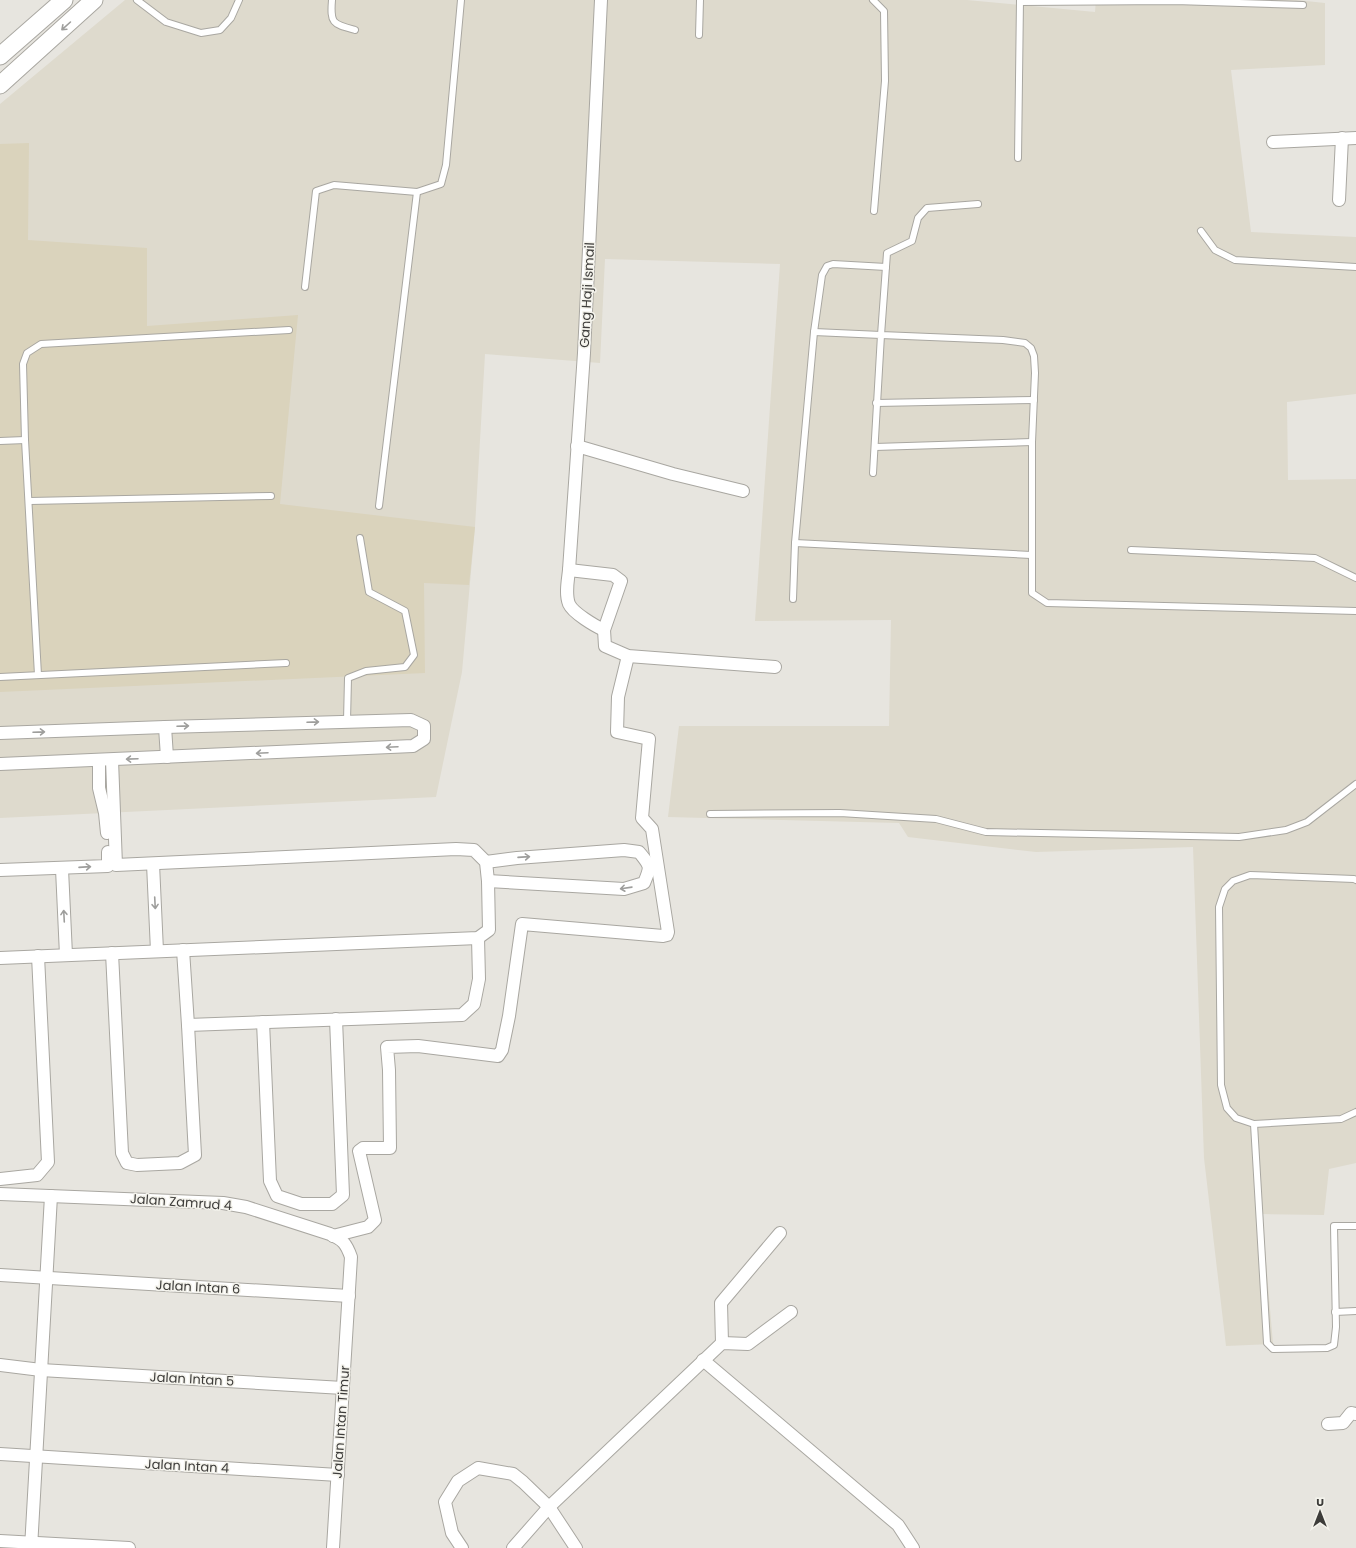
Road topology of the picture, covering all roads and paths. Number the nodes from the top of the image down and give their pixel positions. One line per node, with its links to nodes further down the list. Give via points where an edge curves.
1 (64, 0): 14 (main road)
2 (94, 0): 15 (main road, one-way to 15)
3 (137, 0): 4 (lane, via 166,22 201,33 220,30 231,18)
4 (239, 0)
5 (332, 0): 12 (lane, via 333,20 338,25)
6 (461, 0): 20 (lane, via 446,165 441,184)
7 (601, 0): 36 (street, Gang Haji Ismail)
8 (700, 0): 13 (lane)
9 (873, 0): 23 (lane, via 884,11 885,81)
10 (1020, 1): 11 (lane, via 1175,1); 19 (lane)
11 (1303, 5)
12 (355, 30)
13 (699, 35)
14 (0, 56)
15 (0, 85)
16 (1342, 138): 17 (street); 18 (street); 21 (street)
17 (1356, 138)
18 (1273, 142)
19 (1018, 158)
20 (417, 192): 27 (lane, via 334,185 316,191); 42 (lane)
21 (1339, 200)
22 (978, 204): 25 (lane, via 927,208 918,218 912,241 887,253)
23 (874, 211)
24 (1202, 232): 26 (lane, via 1215,250 1235,260)
25 (886, 267): 29 (lane, via 833,264 827,266 822,275); 30 (lane)
26 (1356, 267)
27 (305, 287)
28 (289, 330): 33 (lane, via 41,344 27,353 23,364)
29 (814, 332): 30 (lane); 44 (lane)
30 (881, 335): 31 (lane, via 1024,343 1031,348 1034,356); 32 (lane)
31 (1034, 400): 32 (lane); 35 (lane)
32 (876, 402): 37 (lane)
33 (25, 440): 34 (lane); 41 (lane)
34 (0, 441)
35 (1032, 442): 37 (lane); 46 (lane)
36 (578, 446): 39 (street, via 673,474); 47 (street, Gang Haji Ismail)
37 (875, 447): 38 (lane)
38 (873, 473)
39 (743, 491)
40 (270, 496): 41 (lane)
41 (30, 501): 55 (lane)
42 (379, 506)
43 (360, 538): 57 (lane, via 369,592 405,611 414,656 405,667 366,671 348,678)
44 (795, 543): 46 (lane); 49 (lane)
45 (1131, 550): 48 (lane, via 1315,558)
46 (1031, 555): 50 (lane, via 1032,593 1047,602)
47 (569, 570): 51 (street, Gang Haji Ismail, via 569,605 589,623); 51 (street, via 613,575 621,581)
48 (1356, 578)
49 (793, 599)
50 (1356, 611)
51 (604, 630): 52 (street, via 605,646)
52 (628, 656): 54 (street); 90 (street, via 618,697 617,732 649,740 642,818 652,829 667,935 522,924 509,1016 502,1050 498,1056 418,1046 387,1047 390,1148 363,1148 359,1151 375,1220 368,1227)
53 (286, 663): 55 (lane)
54 (775, 667)
55 (38, 675): 56 (lane)
56 (0, 677)
57 (347, 721): 58 (street, one-way to 57); 60 (street, one-way to 60, via 411,720 424,726 424,739 413,746)
58 (165, 727): 59 (street, one-way to 58); 60 (street)
59 (0, 733)
60 (167, 757): 62 (street, one-way to 62)
61 (99, 760): 62 (street); 63 (street); 66 (street, via 99,788)
62 (112, 760): 66 (street)
63 (0, 764)
64 (1356, 784): 65 (lane, via 1307,822 1286,830 1239,837 986,832 936,819 840,813)
65 (710, 814)
66 (111, 832): 68 (street, via 116,865); 69 (street, one-way to 66, via 108,866)
67 (486, 862): 68 (street, via 474,850 456,849); 72 (street); 72 (street, one-way to 72, via 624,850 639,852 649,865 644,884 624,889)
68 (153, 864): 75 (street, one-way to 75)
69 (62, 869): 70 (street); 77 (street, one-way to 69)
70 (0, 870)
71 (1356, 880): 84 (lane, via 1250,875 1233,881 1225,889 1219,907 1221,1085 1228,1108 1236,1118)
72 (488, 881): 73 (street, via 489,930)
73 (478, 938): 74 (street); 80 (street, via 479,979 474,1004 462,1015)
74 (183, 950): 75 (street); 82 (street)
75 (157, 951): 76 (street)
76 (112, 953): 77 (street); 82 (street, via 122,1153 127,1163 138,1166 180,1163 195,1155)
77 (66, 955): 78 (street)
78 (38, 956): 79 (street); 85 (street, via 48,1162 37,1175)
79 (0, 958)
80 (336, 1019): 81 (street); 81 (street, via 344,1195 332,1204 301,1204 277,1196 270,1181)
81 (263, 1022): 82 (street)
82 (188, 1026)
83 (1356, 1112): 84 (lane, via 1341,1119)
84 (1254, 1124): 95 (lane, via 1267,1342 1273,1349 1328,1348 1334,1344)
85 (0, 1179)
86 (0, 1194): 87 (street, Jalan Zamrud 4)
87 (51, 1196): 90 (street, Jalan Zamrud 4, via 223,1203 246,1207); 92 (street)
88 (1356, 1226): 95 (lane, via 1334,1226)
89 (780, 1233): 97 (street, via 721,1303)
90 (333, 1236): 93 (street, Jalan Zamrud 4, via 347,1245 351,1257)
91 (0, 1275): 92 (street, Jalan Intan 6)
92 (46, 1277): 93 (street, Jalan Intan 6); 100 (street)
93 (349, 1296): 101 (street, Jalan Intan Timur)
94 (791, 1312): 97 (street, via 748,1344)
95 (1335, 1312): 96 (lane)
96 (1356, 1312)
97 (722, 1343): 98 (street)
98 (703, 1360): 107 (street); 115 (street, via 898,1525)
99 (0, 1365): 100 (street, Jalan Intan 5)
100 (41, 1370): 101 (street, Jalan Intan 5); 105 (street)
101 (343, 1388): 106 (street, Jalan Intan Timur)
102 (1356, 1414): 103 (street, via 1351,1413 1343,1424)
103 (1328, 1424)
104 (0, 1454): 105 (street, Jalan Intan 4)
105 (36, 1456): 106 (street, Jalan Intan 4); 109 (street)
106 (338, 1475): 111 (street, Jalan Intan Timur)
107 (549, 1507): 112 (street, via 513,1474 478,1468 458,1481 445,1502 452,1533); 113 (street); 114 (street)
108 (0, 1541): 109 (street)
109 (31, 1545): 110 (street)
110 (129, 1548)
111 (333, 1548)
112 (462, 1548)
113 (514, 1548)
114 (576, 1548)
115 (913, 1548)

